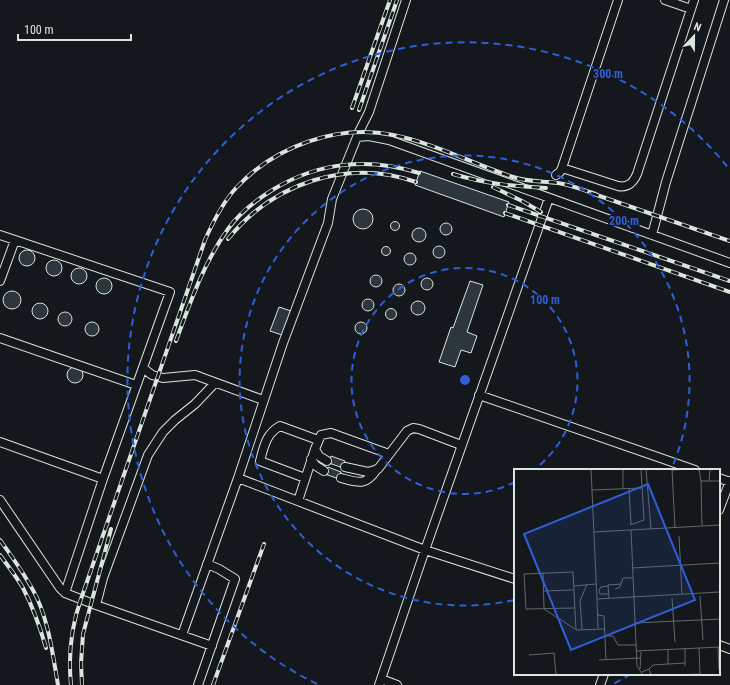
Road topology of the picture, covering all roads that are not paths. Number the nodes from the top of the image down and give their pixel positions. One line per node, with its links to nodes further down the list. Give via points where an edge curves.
1 (406, 0): 7 (lane, via 369,112)
2 (618, 0): 8 (lane)
3 (665, 0): 6 (lane)
4 (694, 0): 6 (lane)
5 (724, 0): 12 (lane, via 666,182)
6 (691, 9): 8 (lane, via 632,183 623,187 618,186)
7 (357, 137): 10 (lane, via 369,136 389,140); 21 (lane, via 332,199 328,223)
8 (562, 168): 9 (lane)
9 (556, 175)
10 (549, 198): 12 (lane); 20 (lane)
11 (0, 235): 13 (lane)
12 (652, 235): 14 (lane)
13 (15, 240): 15 (lane); 17 (lane, via 170,292)
14 (730, 263)
15 (0, 281)
16 (0, 338): 19 (lane)
17 (143, 368): 18 (lane, via 152,375 170,378 195,375); 19 (lane)
18 (215, 383): 21 (lane); 48 (lane, via 163,432 148,455 103,578)
19 (136, 385): 39 (lane)
20 (479, 395): 24 (lane); 33 (lane)
21 (263, 400): 27 (lane)
22 (318, 440): 25 (lane); 26 (lane, via 321,435 331,433); 29 (lane, via 280,426 272,431 265,442)
23 (0, 442): 39 (lane)
24 (461, 445): 26 (lane, via 413,428 407,431); 44 (lane)
25 (315, 449): 28 (lane); 30 (lane, via 318,456)
26 (388, 454): 32 (lane)
27 (246, 455): 29 (lane); 35 (lane)
28 (311, 460): 34 (lane); 36 (lane)
29 (260, 461): 36 (lane)
30 (327, 461)
31 (345, 467): 32 (lane, via 368,472)
32 (378, 468): 37 (lane, via 371,478 364,482)
33 (692, 469)
34 (324, 471)
35 (238, 478): 42 (lane); 45 (lane)
36 (305, 478): 42 (lane)
37 (341, 478)
38 (720, 478): 40 (lane)
39 (104, 479): 47 (lane)
40 (730, 482): 43 (lane)
41 (0, 500): 47 (lane)
42 (298, 501): 44 (lane)
43 (720, 507)
44 (425, 550): 46 (lane); 54 (lane)
45 (207, 564): 49 (lane); 51 (lane, via 219,568 235,579)
46 (514, 579)
47 (65, 593): 48 (lane)
48 (96, 605): 49 (lane)
49 (182, 635): 51 (lane)
50 (720, 645): 52 (lane)
51 (212, 646): 55 (lane)
52 (730, 649)
53 (604, 675): 57 (lane)
54 (380, 682): 56 (lane)
55 (199, 685)
56 (397, 685)
57 (600, 685)

